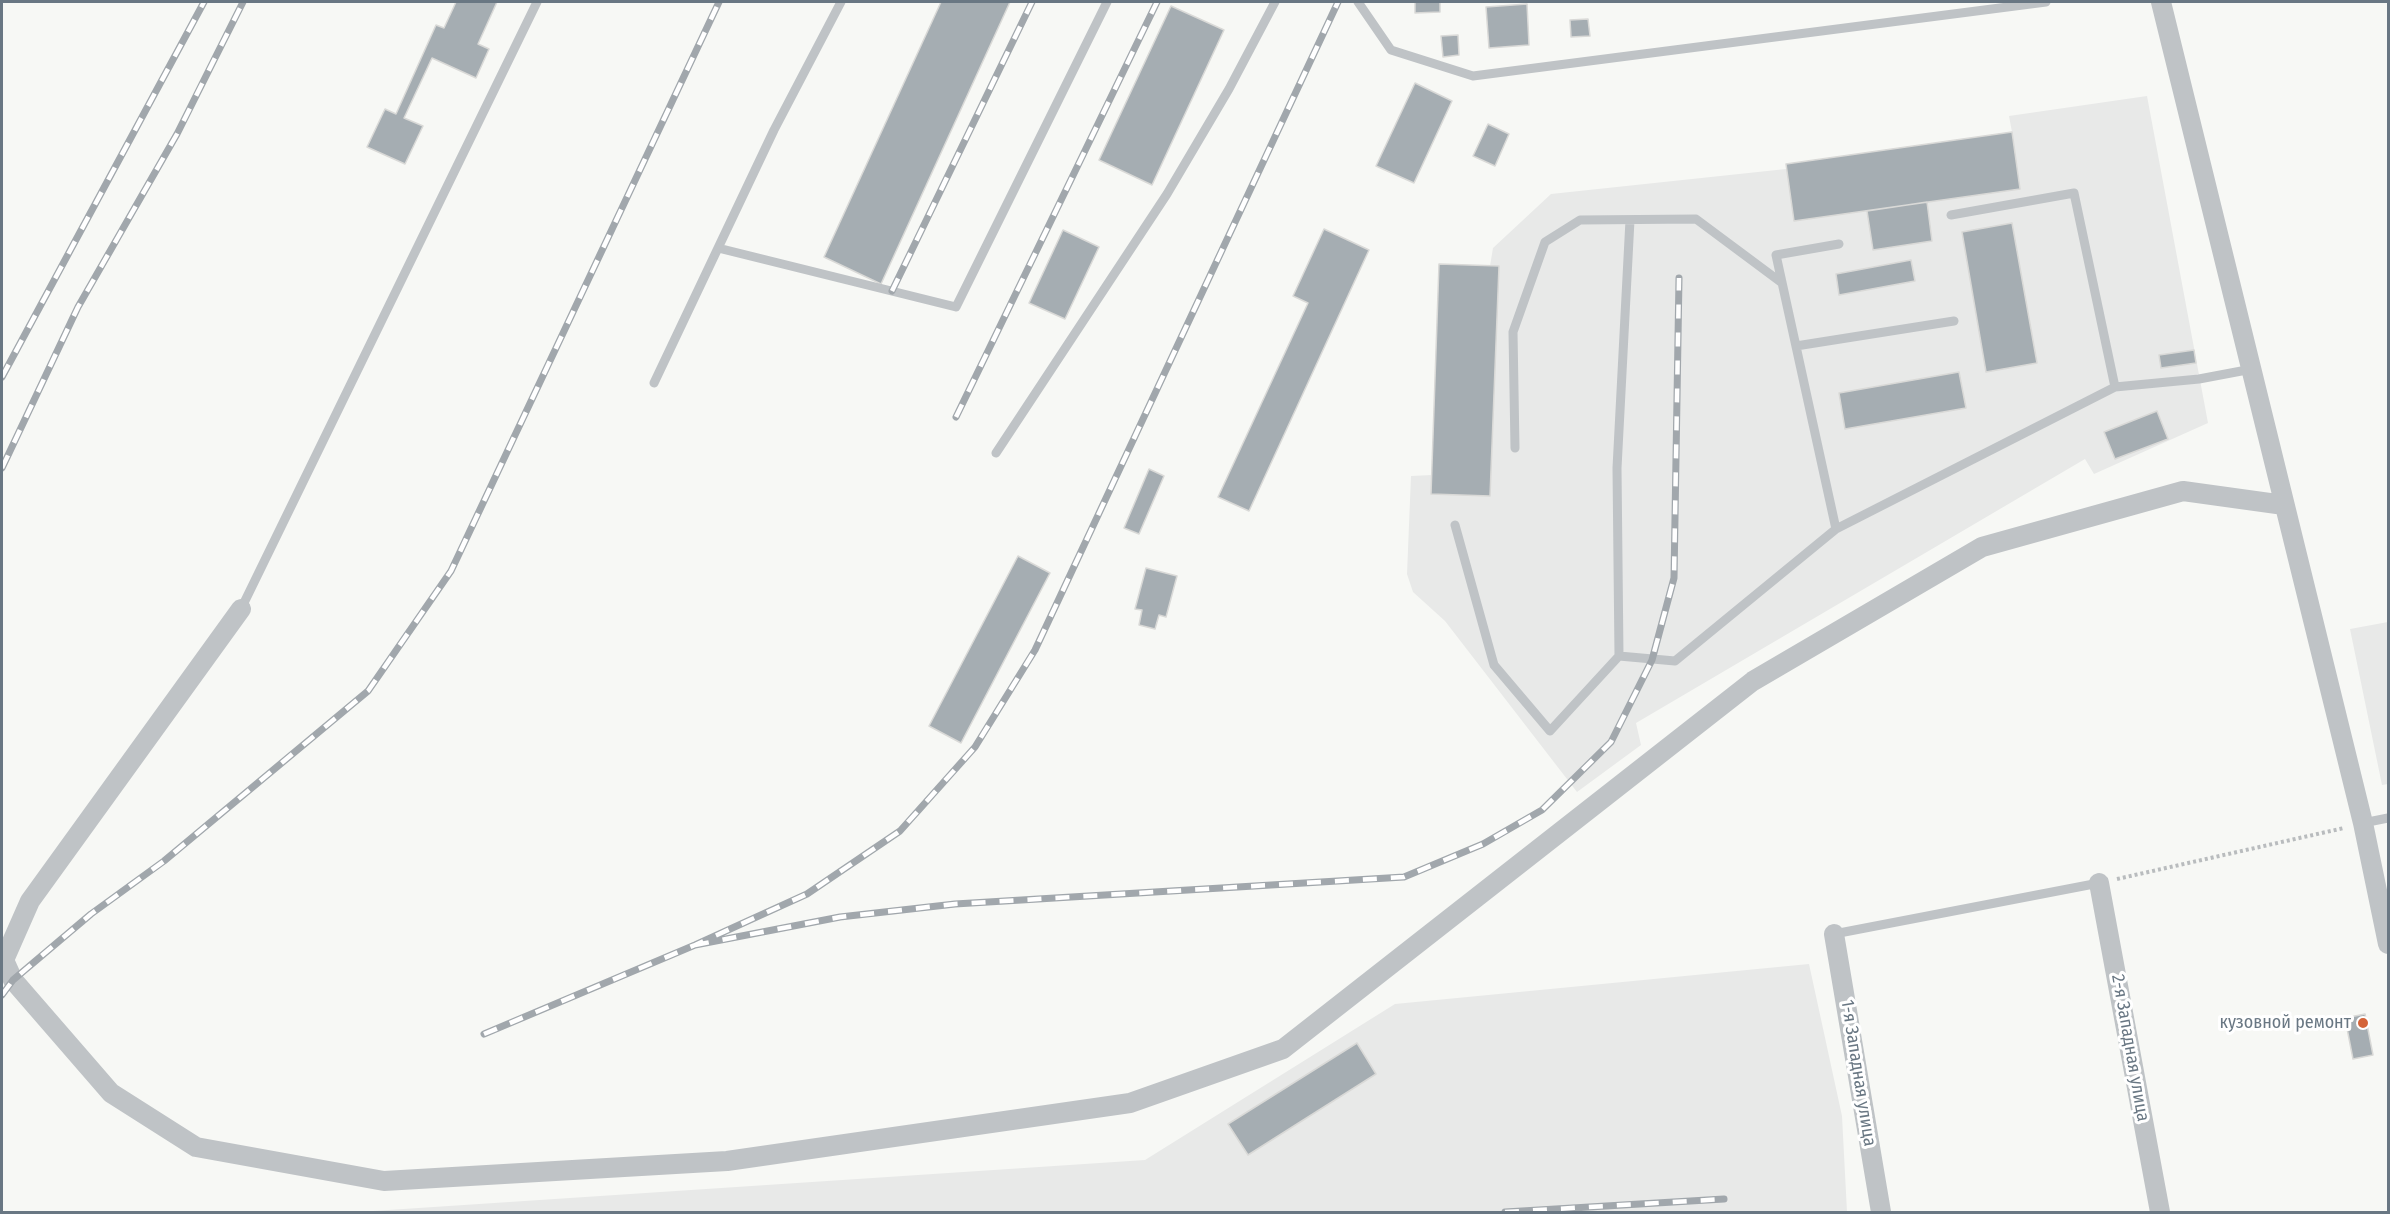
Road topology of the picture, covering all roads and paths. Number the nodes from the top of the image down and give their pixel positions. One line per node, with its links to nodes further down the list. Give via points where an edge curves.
1 (537, 2): 23 (lane)
2 (841, 2): 11 (lane)
3 (1107, 2): 11 (lane, via 956,307)
4 (1275, 2): 19 (lane, via 1167,194)
5 (1358, 2): 6 (lane, via 1391,50 1473,76)
6 (2046, 2)
7 (2161, 2): 15 (street)
8 (1951, 215): 17 (lane, via 2074,193)
9 (1630, 220): 12 (lane, via 1696,219); 18 (lane, via 1580,220 1545,242 1513,332); 24 (lane, via 1617,468)
10 (1839, 244): 12 (lane, via 1776,255)
11 (718, 248): 16 (lane)
12 (1782, 284): 14 (lane)
13 (1954, 321): 14 (lane)
14 (1796, 346): 22 (lane)
15 (2252, 369): 17 (lane, via 2199,379); 20 (street)
16 (654, 383)
17 (2115, 387): 22 (lane)
18 (1515, 448)
19 (996, 453)
20 (2284, 505): 23 (street, via 2183,491 1982,547 1753,681 1283,1049 1118,1105 727,1161 396,1180 196,1147 111,1093 13,980 4,960 30,901); 26 (street)
21 (1455, 525): 24 (lane, via 1494,666 1550,731)
22 (1836, 529): 24 (lane, via 1675,662)
23 (242, 609)
24 (1619, 656)
25 (2388, 818): 26 (lane)
26 (2363, 823): 27 (path); 29 (street)
27 (2099, 883): 28 (lane); 31 (street, 2-я Западная улица)
28 (1834, 934): 30 (street, 1-я Западная улица)
29 (2388, 944)
30 (1881, 1212)
31 (2160, 1212)

